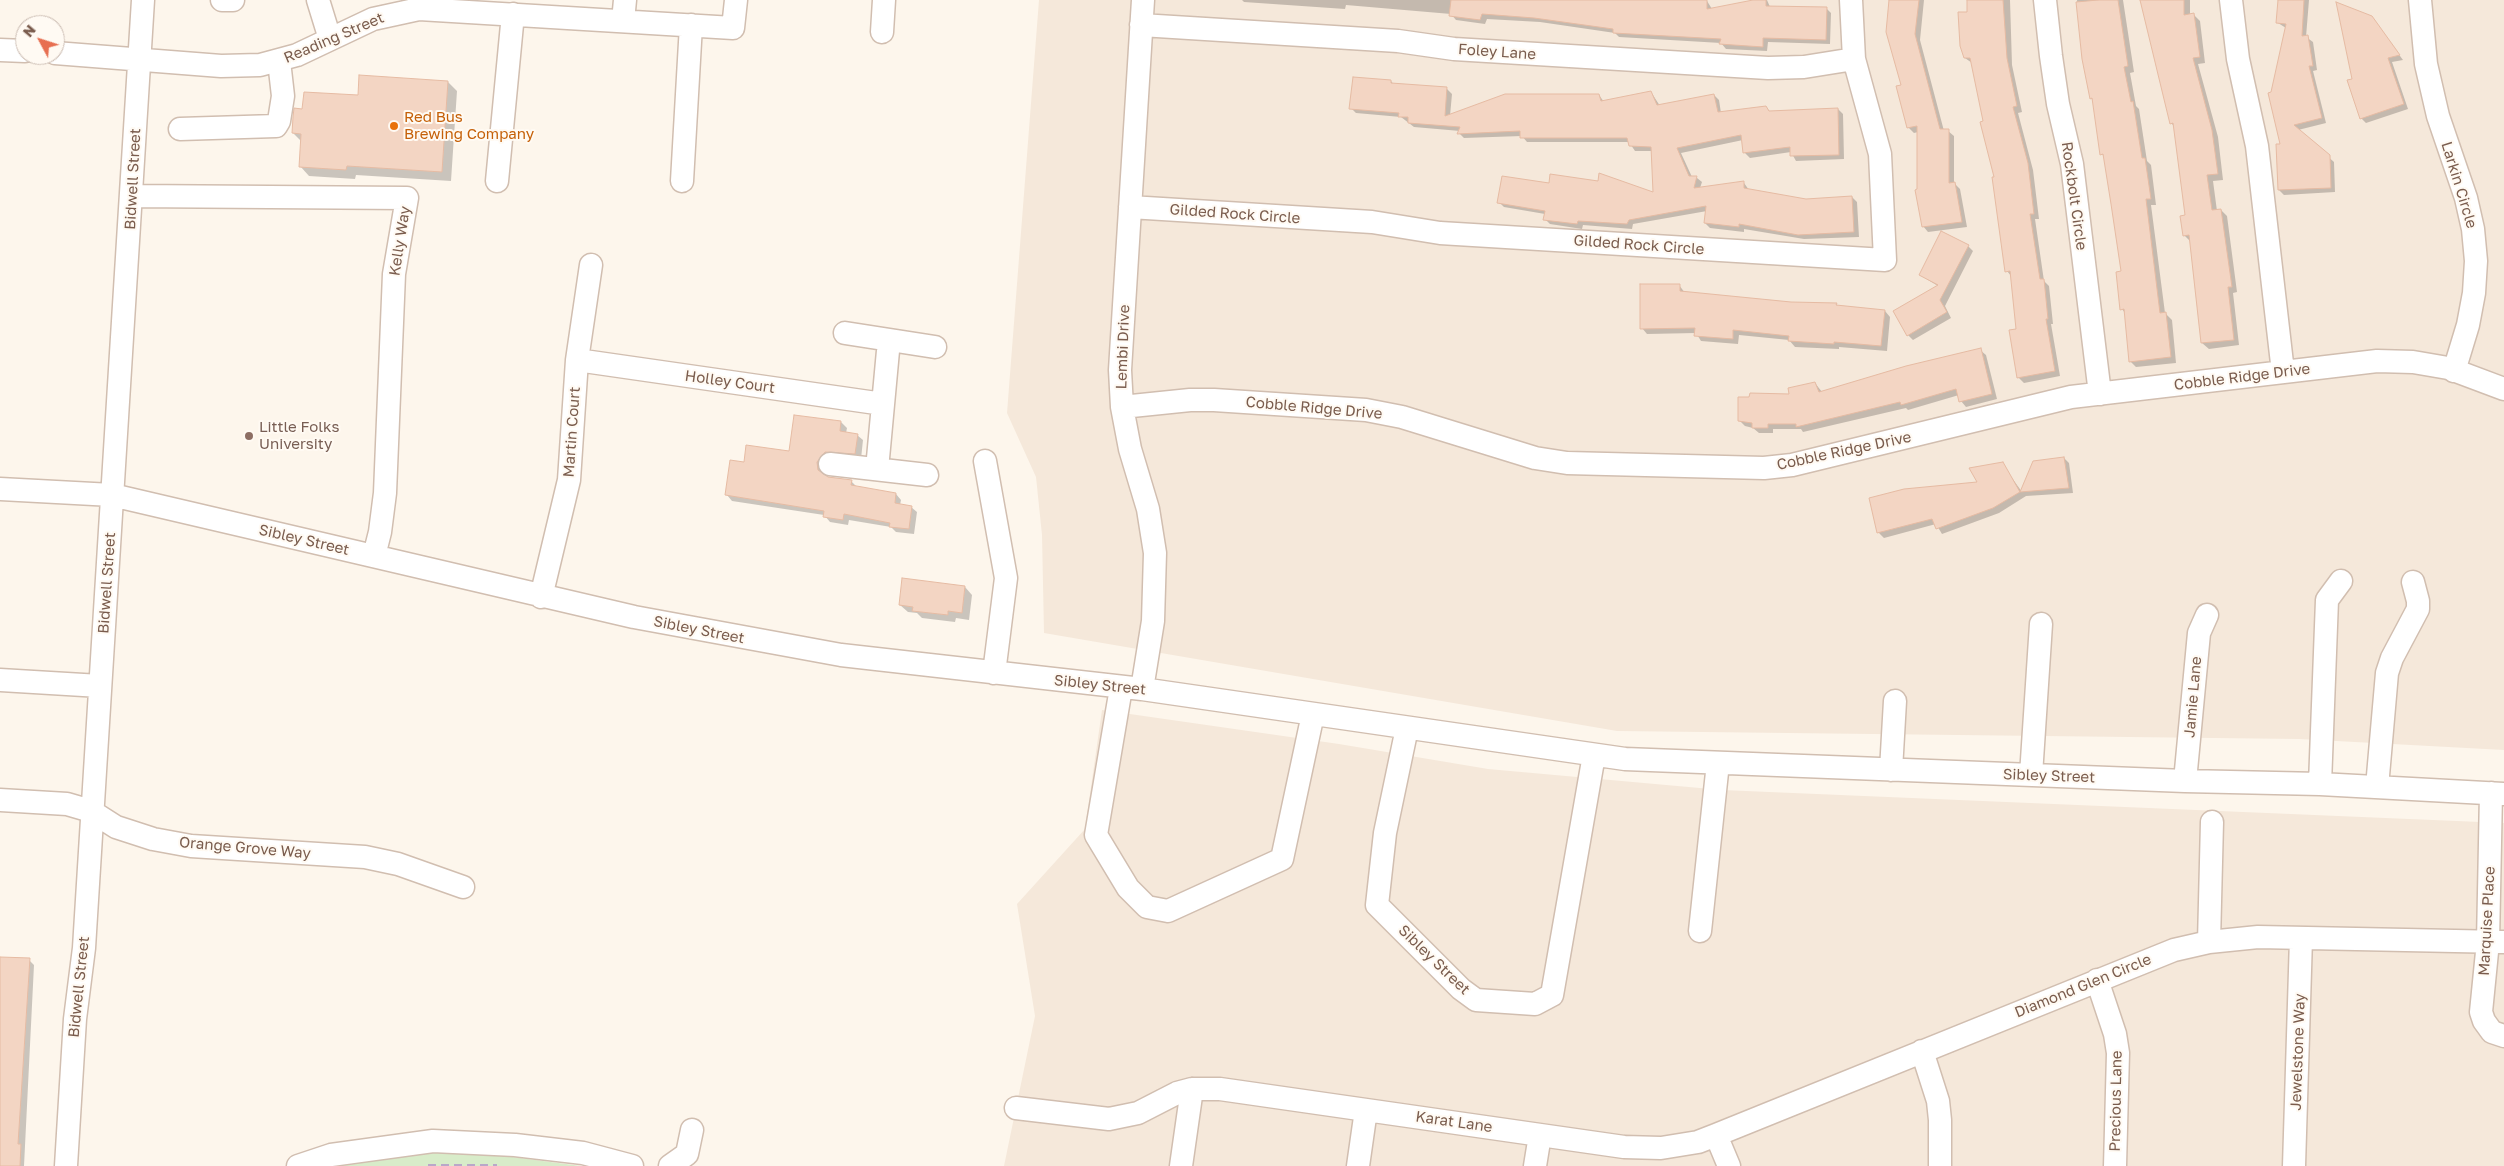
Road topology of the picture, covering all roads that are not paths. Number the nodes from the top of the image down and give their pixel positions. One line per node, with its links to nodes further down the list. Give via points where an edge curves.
1 (143, 0): 23 (street, Bidwell Street)
2 (222, 0): 3 (street)
3 (233, 0)
4 (318, 0): 19 (street)
5 (736, 0): 16 (street, Reading Street, via 733,28)
6 (884, 0): 18 (street)
7 (1143, 0): 17 (street, Lembi Drive)
8 (1851, 0): 24 (street, Gilded Rock Circle)
9 (2046, 0): 39 (street, Rockbolt Circle, via 2055,85 2072,164)
10 (2231, 0): 37 (street, via 2238,59 2257,146)
11 (2420, 0): 36 (street, Larkin Circle, via 2426,64 2436,107 2466,198 2476,261 2468,325)
12 (553, 8): 14 (street, Reading Street); 15 (street, Reading Street)
13 (373, 9): 15 (street, Reading Street); 19 (street, Reading Street)
14 (624, 10): 16 (street, Reading Street)
15 (513, 14): 27 (street)
16 (692, 25): 28 (street)
17 (1141, 25): 24 (street, Foley Lane, via 1398,41 1454,49 1768,68 1804,67); 30 (street, Lembi Drive)
18 (882, 32)
19 (330, 39): 25 (street, Reading Street, via 297,56)
20 (0, 50): 21 (street)
21 (15, 51)
22 (65, 54): 23 (street, Reading Street)
23 (139, 59): 25 (street, Reading Street, via 221,66); 29 (street, Bidwell Street)
24 (1854, 59): 30 (street, Gilded Rock Circle, via 1880,154 1885,260 1440,233 1372,222)
25 (279, 61): 26 (street, via 283,96 276,126)
26 (180, 129)
27 (497, 181)
28 (682, 182)
29 (132, 196): 47 (street, Bidwell Street); 48 (street, Kelly Way, via 407,198 394,274 385,493)
30 (1130, 207): 41 (street, Lembi Drive, via 1120,370)
31 (592, 266): 35 (street, Martin Court)
32 (845, 333): 33 (street)
33 (889, 340): 34 (street); 40 (street)
34 (935, 348)
35 (576, 360): 40 (street, Holley Court); 51 (street, Martin Court, via 569,480)
36 (2454, 370): 37 (street, Cobble Ridge Drive, via 2413,362 2377,361); 38 (street, Cobble Ridge Drive)
37 (2283, 372): 39 (street, Cobble Ridge Drive)
38 (2504, 389)
39 (2100, 394): 41 (street, Cobble Ridge Drive, via 2071,398 1792,465 1764,468 1567,463 1535,458 1402,417 1366,410 1214,400)
40 (883, 404): 44 (street)
41 (1122, 407): 57 (street, Lembi Drive, via 1130,449 1148,509 1154,553 1153,620)
42 (984, 461): 54 (street, via 1006,578)
43 (830, 464): 44 (street)
44 (877, 469): 45 (street)
45 (927, 475)
46 (0, 489): 47 (street, Sibley Street)
47 (112, 494): 48 (street, Sibley Street); 56 (street, Bidwell Street)
48 (374, 556): 51 (street, Sibley Street)
49 (2341, 582): 66 (street, via 2327,600)
50 (2413, 582): 67 (street, via 2418,609 2387,673)
51 (541, 597): 54 (street, Sibley Street, via 661,623 841,655)
52 (2207, 615): 65 (street, Jamie Lane, via 2199,633)
53 (2041, 624): 64 (street)
54 (994, 673): 57 (street, Sibley Street)
55 (0, 680): 56 (street)
56 (100, 686): 70 (street, Bidwell Street)
57 (1131, 688): 59 (street, Sibley Street); 59 (street, Lembi Drive, via 1096,835 1128,888 1147,908 1168,911 1282,859)
58 (1895, 702): 63 (street)
59 (1312, 714): 60 (street, Sibley Street)
60 (1407, 728): 61 (street, Sibley Street); 61 (street, Sibley Street, via 1385,833 1377,904 1461,989 1476,1000 1535,1004 1552,995)
61 (1594, 755): 62 (street, Sibley Street)
62 (1718, 763): 63 (street, Sibley Street); 73 (street)
63 (1891, 770): 64 (street, Sibley Street)
64 (2031, 775): 65 (street, Sibley Street)
65 (2185, 782): 66 (street, Sibley Street)
66 (2320, 784): 67 (street, Sibley Street)
67 (2378, 788): 68 (street, Sibley Street)
68 (2497, 794): 76 (street, Marquise Place)
69 (0, 800): 70 (street, Orange Grove Way, via 66,804)
70 (91, 811): 72 (street, Orange Grove Way, via 116,827 191,846 364,857 398,864); 86 (street, Bidwell Street, via 84,948 75,1020)
71 (2212, 822): 75 (street)
72 (463, 887)
73 (1700, 931)
74 (2301, 938): 75 (street, Diamond Glen Circle, via 2258,937); 76 (street, Diamond Glen Circle); 96 (street, Jewelstone Way)
75 (2208, 942): 77 (street, Diamond Glen Circle, via 2174,950)
76 (2496, 942): 78 (street, Marquise Place, via 2481,1012 2492,1032)
77 (2097, 980): 79 (street, Diamond Glen Circle); 95 (street, Precious Lane, via 2118,1053)
78 (2504, 1036)
79 (1922, 1051): 85 (street, Diamond Glen Circle); 94 (street, via 1938,1101)
80 (1192, 1089): 81 (street, Karat Lane, via 1163,1099 1138,1113 1110,1119); 82 (street, Karat Lane, via 1220,1089); 90 (street)
81 (1016, 1108)
82 (1366, 1110): 84 (street, Karat Lane); 91 (street)
83 (692, 1130): 89 (street, via 687,1154)
84 (1540, 1135): 85 (street, Karat Lane, via 1642,1148 1680,1146); 92 (street)
85 (1716, 1135): 93 (street)
86 (66, 1166)
87 (298, 1166): 88 (street, via 331,1155 433,1141 573,1152)
88 (632, 1166)
89 (670, 1166)
90 (1181, 1166)
91 (1358, 1166)
92 (1535, 1166)
93 (1729, 1166)
94 (1940, 1166)
95 (2115, 1166)
96 (2294, 1166)

